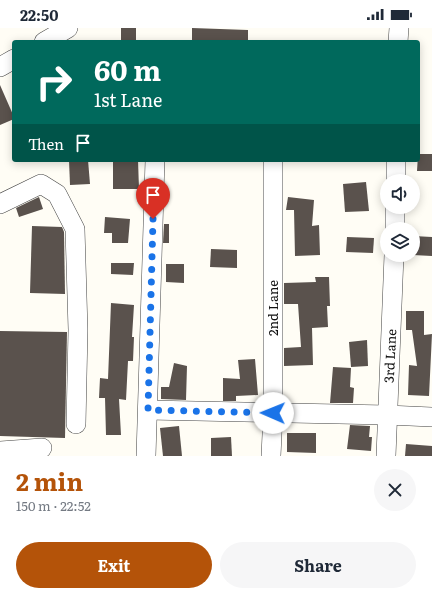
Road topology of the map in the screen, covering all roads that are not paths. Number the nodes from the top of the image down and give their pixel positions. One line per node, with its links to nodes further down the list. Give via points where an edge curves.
1 (68, 28): 3 (street)
2 (399, 28): 4 (street)
3 (47, 40)
4 (398, 40)
5 (12, 60): 6 (street)
6 (0, 67)
7 (155, 162): 13 (street)
8 (273, 162): 14 (street, 2nd Lane)
9 (396, 162): 10 (street)
10 (396, 174)
11 (0, 204): 17 (street, via 41,184 57,194 75,229 78,330)
12 (394, 262): 15 (street, 3rd Lane)
13 (148, 410): 14 (street); 20 (street)
14 (273, 413): 15 (street); 21 (street, 2nd Lane)
15 (387, 415): 16 (street); 22 (street, 3rd Lane)
16 (432, 417)
17 (76, 424)
18 (42, 448): 19 (street)
19 (0, 450)
20 (146, 456)
21 (271, 456)
22 (386, 456)

